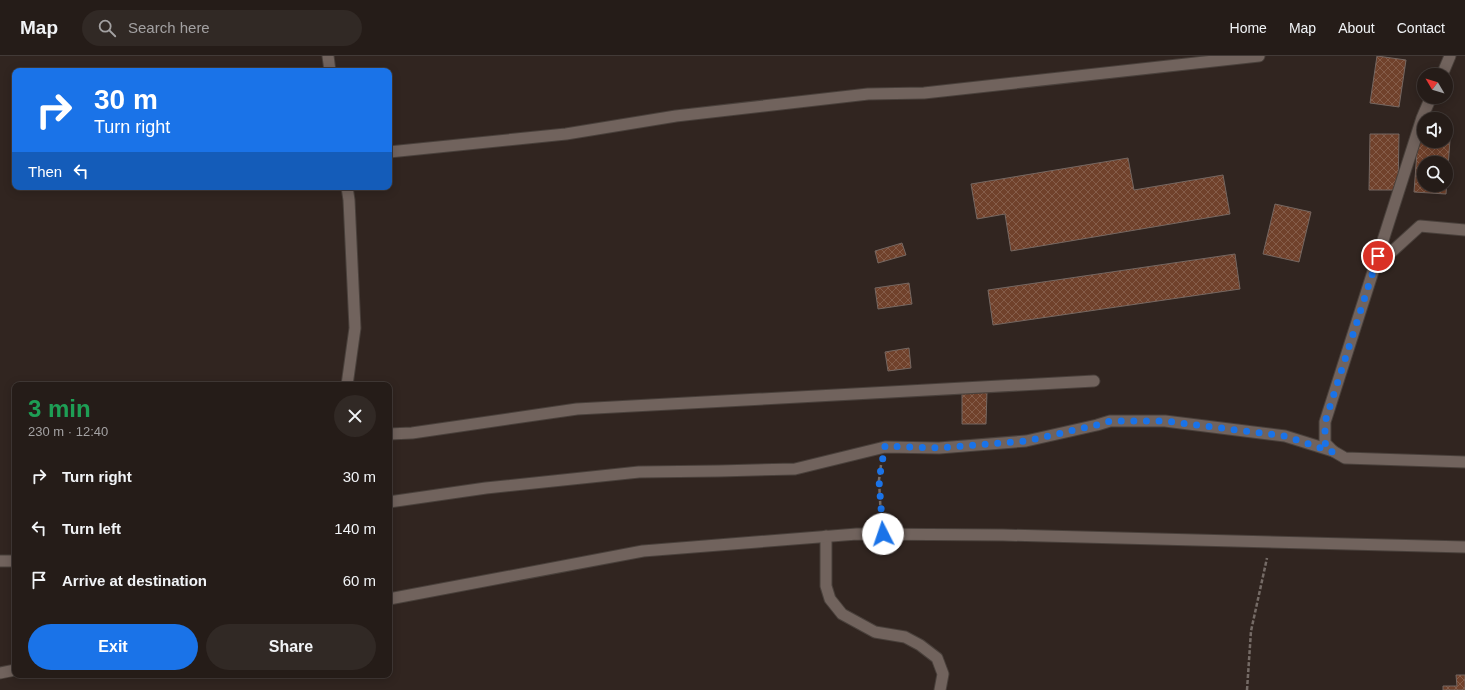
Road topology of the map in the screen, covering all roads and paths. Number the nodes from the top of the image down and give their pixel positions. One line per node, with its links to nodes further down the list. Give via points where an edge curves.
1 (328, 56): 4 (street)
2 (1259, 56): 7 (street, via 924,93 860,95 676,116 566,134)
3 (1450, 56): 5 (street)
4 (330, 68)
5 (1445, 68)
6 (1428, 104): 10 (street)
7 (392, 152)
8 (347, 190): 12 (street, via 355,328)
9 (1465, 230): 10 (street, via 1420,226)
10 (1374, 268): 15 (street, via 1325,422 1325,443)
11 (1094, 381): 13 (street, via 576,409)
12 (346, 382)
13 (392, 434)
14 (885, 446): 15 (street, via 939,448 1026,441 1110,421 1165,421 1285,436); 17 (street, via 795,469 639,472 486,488); 18 (path, via 879,480)
15 (1333, 452): 16 (street, via 1345,458)
16 (1465, 462)
17 (392, 502)
18 (883, 534): 19 (street); 20 (street)
19 (826, 536): 24 (street, via 643,550); 27 (street, via 826,586 830,599 842,614 875,632 905,637 936,658 943,674)
20 (1271, 542): 21 (street); 28 (path, via 1251,631)
21 (1465, 547)
22 (0, 561): 23 (street)
23 (12, 561)
24 (392, 598)
25 (12, 671): 26 (street)
26 (0, 673)
27 (940, 690)
28 (1247, 690)

